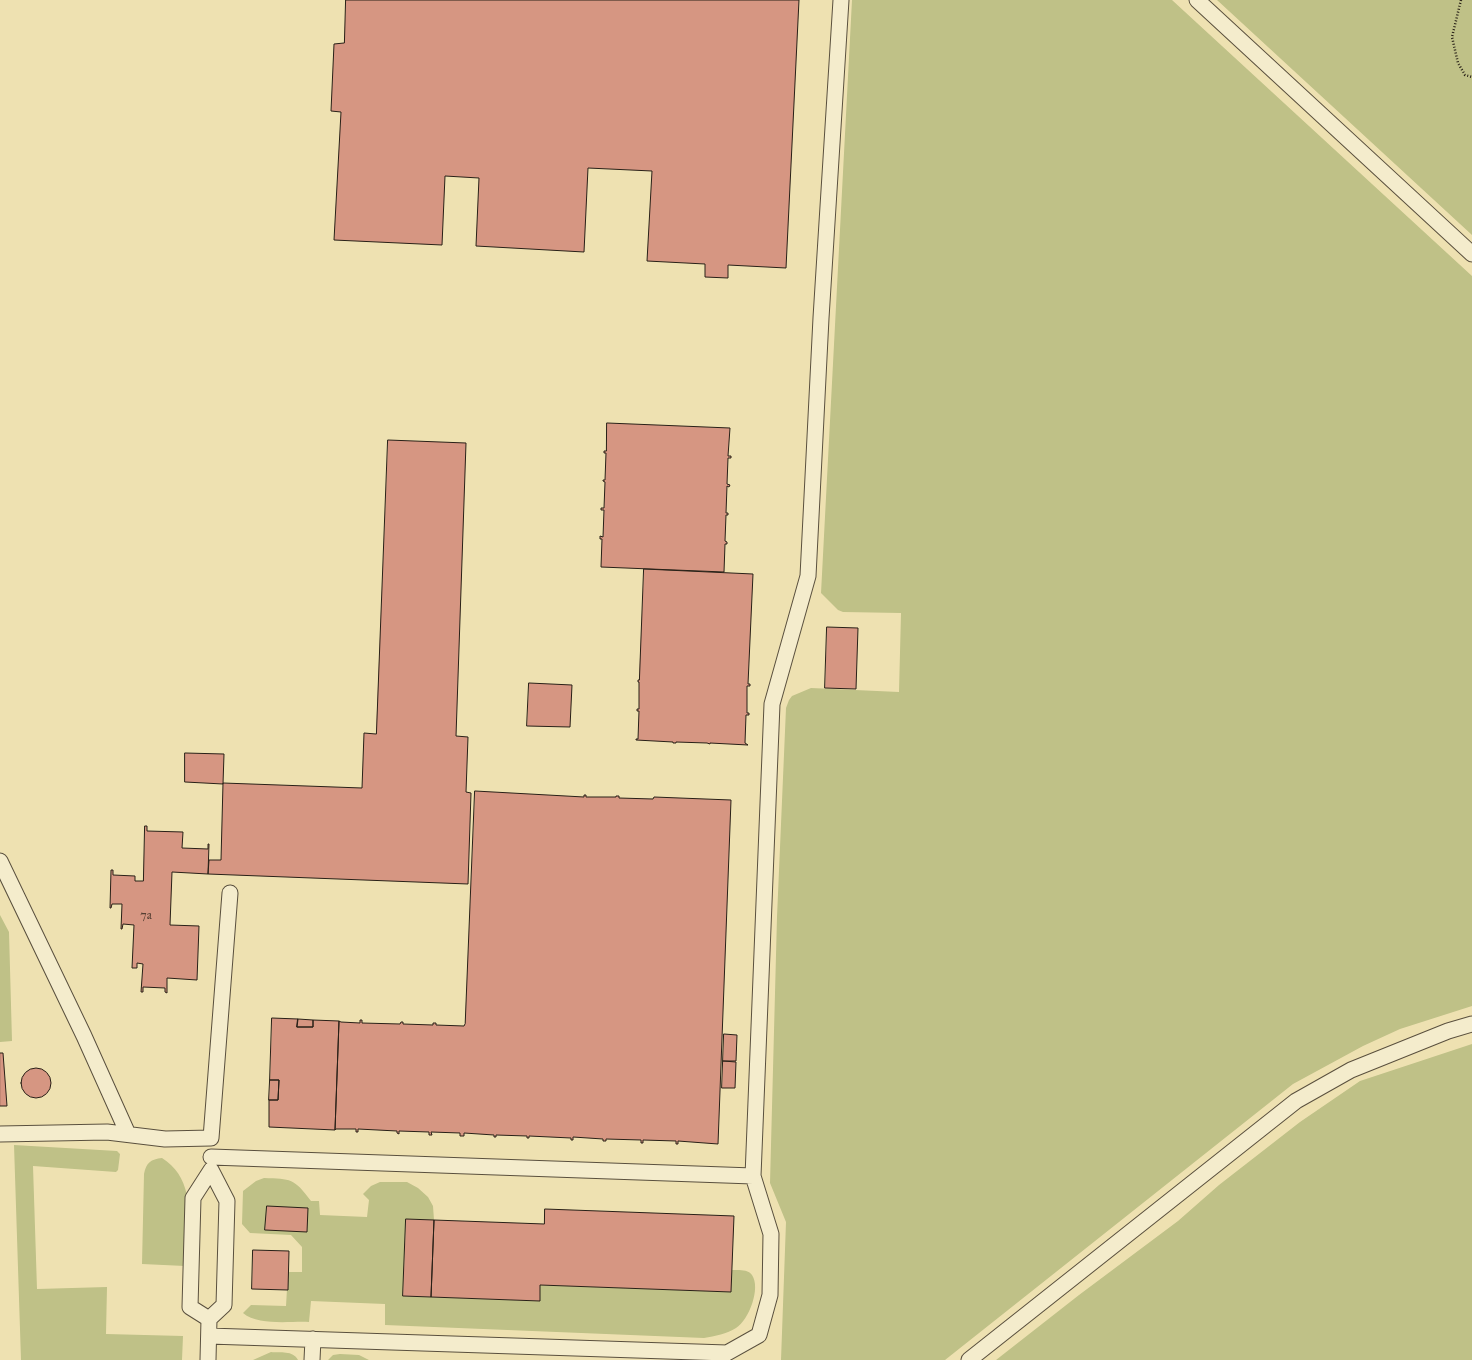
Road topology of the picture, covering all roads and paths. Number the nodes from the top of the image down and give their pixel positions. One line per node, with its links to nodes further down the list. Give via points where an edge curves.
1 (841, 0): 13 (lane, via 808,576 772,704)
2 (1197, 0): 5 (lane)
3 (1461, 0): 4 (path, via 1452,37 1458,63 1465,75)
4 (1472, 77)
5 (1472, 254)
6 (0, 861): 10 (lane, via 81,1029)
7 (230, 893): 11 (lane)
8 (1472, 1024): 19 (lane, via 1448,1030 1351,1070 1296,1101)
9 (0, 1134): 10 (lane)
10 (128, 1134): 11 (lane, via 165,1139)
11 (211, 1138): 12 (lane)
12 (211, 1164): 13 (lane); 14 (lane, via 227,1201 224,1305); 14 (lane, via 194,1198 190,1307)
13 (753, 1176): 16 (lane, via 771,1234 770,1295 758,1335 727,1353)
14 (209, 1319): 15 (lane)
15 (209, 1336): 16 (lane); 17 (lane)
16 (313, 1339): 18 (lane)
17 (208, 1360)
18 (312, 1360)
19 (969, 1360)

